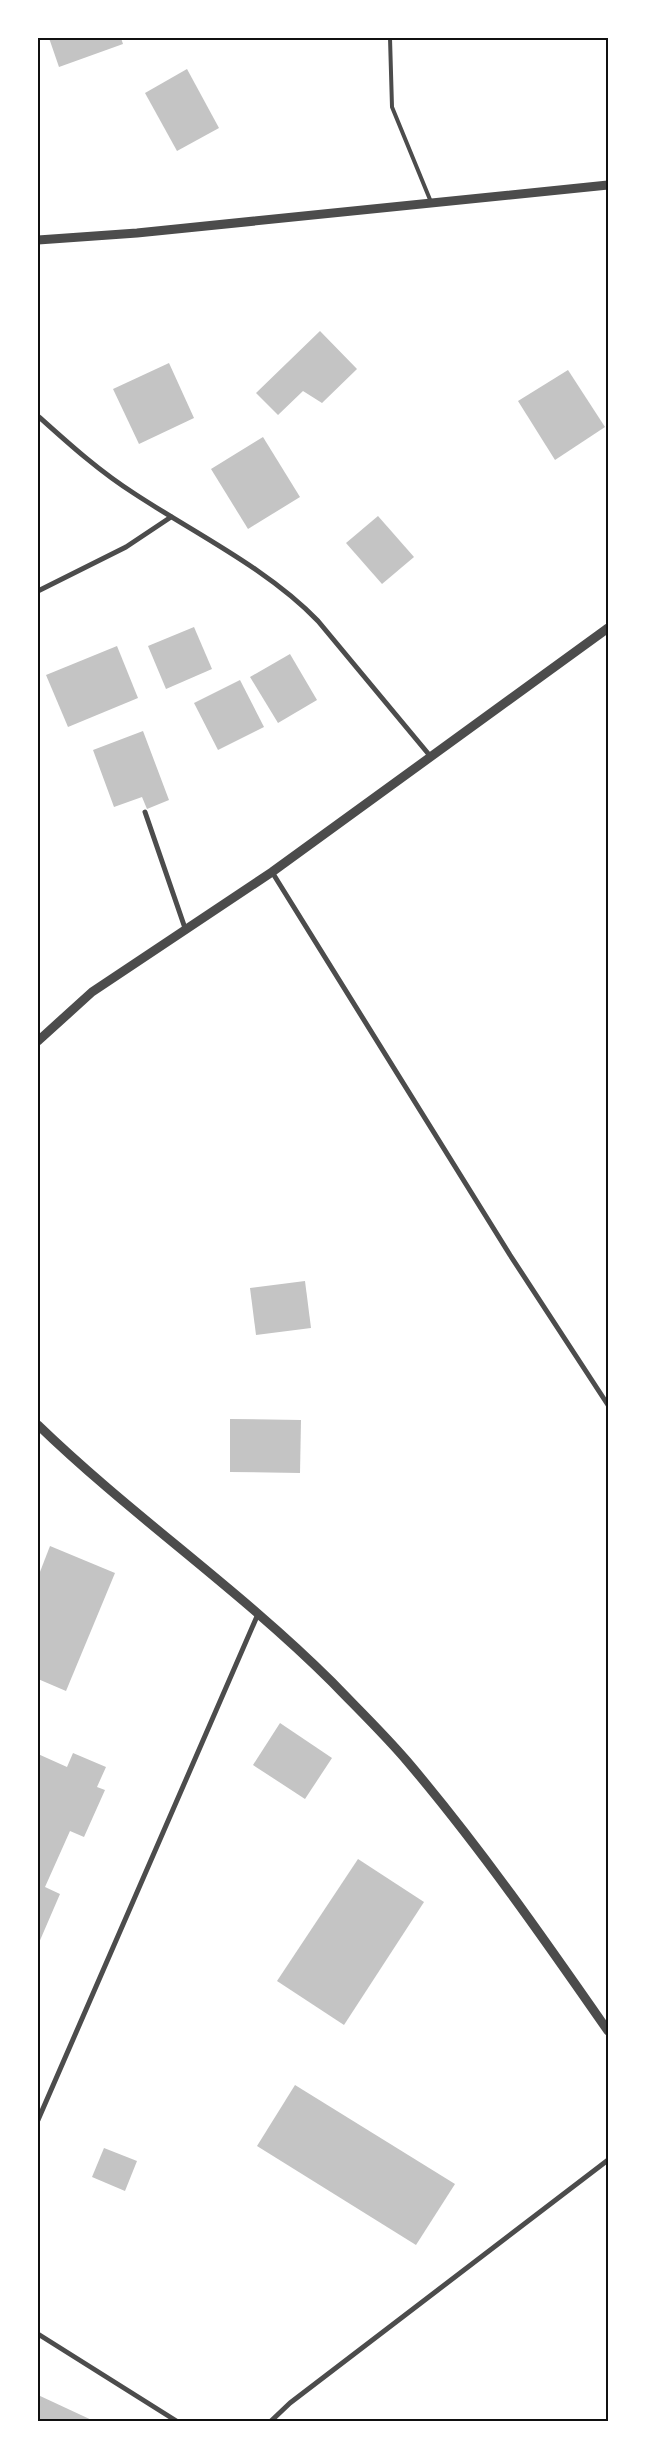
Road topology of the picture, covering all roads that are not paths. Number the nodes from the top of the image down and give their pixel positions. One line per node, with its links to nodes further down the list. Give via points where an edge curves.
1 (390, 38): 3 (lane, via 392,107)
2 (608, 185): 3 (street)
3 (431, 202): 4 (street, via 137,233)
4 (38, 240)
5 (38, 416): 6 (street, via 133,493)
6 (171, 517): 7 (street, via 126,547); 9 (street, via 298,600)
7 (38, 591)
8 (608, 628): 9 (street)
9 (431, 757): 11 (street)
10 (145, 812): 12 (street)
11 (272, 872): 12 (street); 14 (street)
12 (186, 931): 13 (street, via 92,992)
13 (38, 1041)
14 (608, 1405)
15 (38, 1425): 16 (street)
16 (258, 1614): 17 (street, via 330,1681 406,1760 522,1908); 18 (street)
17 (608, 2031)
18 (38, 2120)
19 (608, 2160): 22 (street, via 298,2397)
20 (38, 2334): 21 (street)
21 (178, 2422)
22 (270, 2422)

